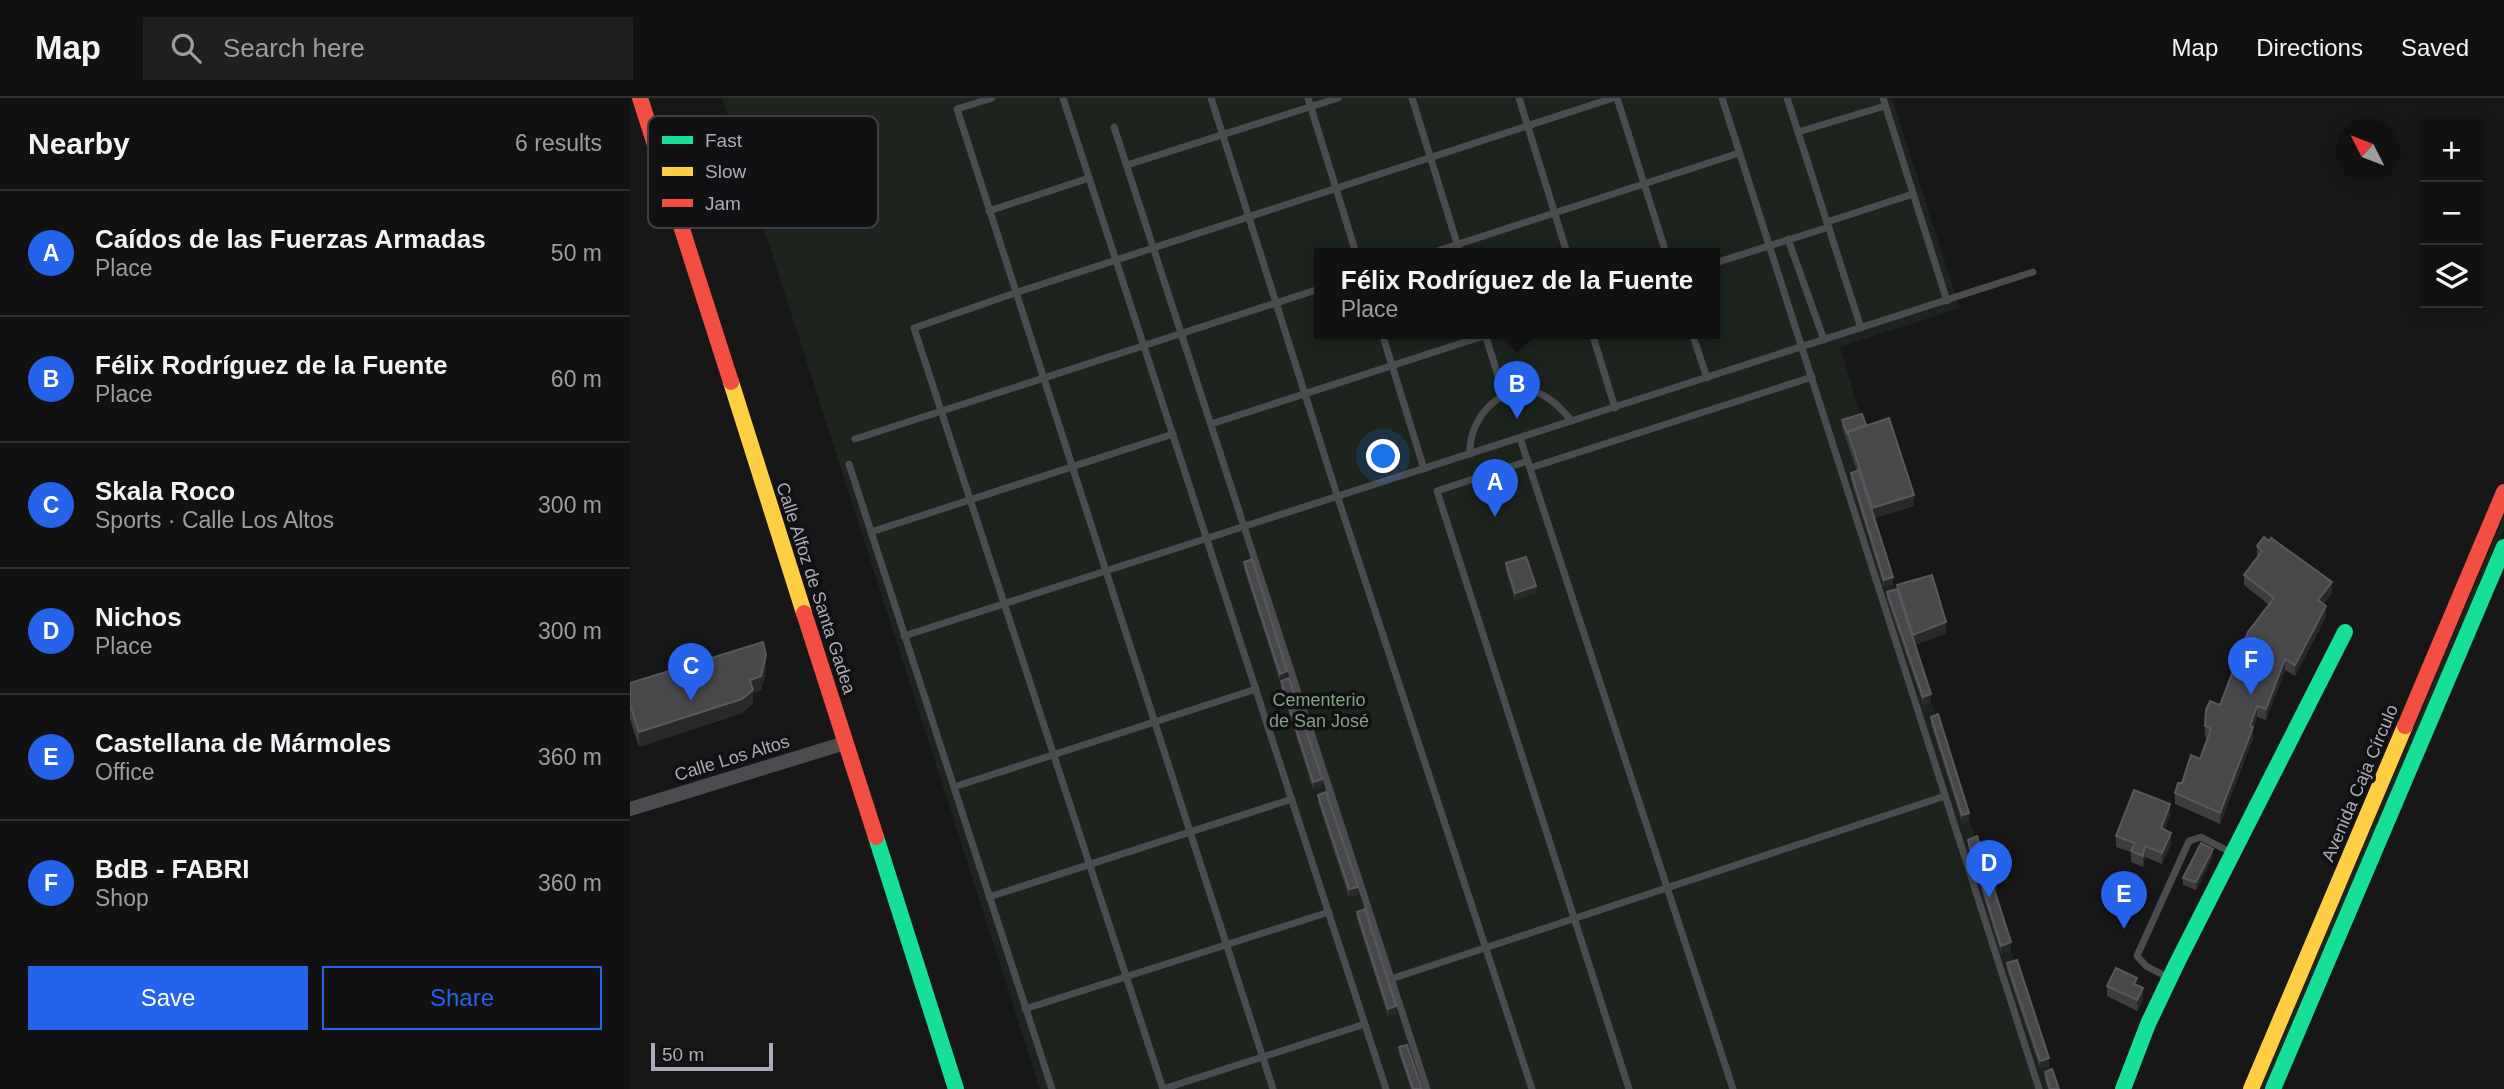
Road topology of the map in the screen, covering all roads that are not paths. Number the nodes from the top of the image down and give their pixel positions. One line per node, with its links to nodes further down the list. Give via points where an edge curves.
1 (640, 98): 14 (street, Calle Alfoz de Santa Gadea)
2 (992, 98): 26 (lane, via 957,109)
3 (1063, 98): 22 (lane)
4 (1211, 98): 18 (lane)
5 (1308, 98): 13 (lane)
6 (1338, 98): 13 (lane)
7 (1412, 98): 20 (lane)
8 (1519, 98): 15 (lane)
9 (1614, 98): 15 (lane); 23 (lane)
10 (1722, 98): 19 (lane)
11 (1787, 98): 17 (lane)
12 (1884, 102): 17 (lane); 25 (lane)
13 (1311, 107): 18 (lane); 24 (lane)
14 (648, 123)
15 (1528, 126): 20 (lane); 27 (lane)
16 (1114, 127): 21 (lane)
17 (1798, 132): 29 (lane)
18 (1222, 134): 21 (lane); 28 (lane)
19 (1740, 153): 23 (lane); 32 (lane)
20 (1431, 158): 24 (lane); 35 (lane)
21 (1127, 165): 33 (lane)
22 (1089, 178): 26 (lane); 39 (lane)
23 (1644, 184): 27 (lane); 37 (lane)
24 (1336, 189): 28 (lane); 34 (lane)
25 (1913, 194): 29 (lane); 43 (lane)
26 (989, 211): 42 (lane)
27 (1555, 213): 35 (lane); 36 (lane)
28 (1249, 217): 33 (lane); 44 (lane)
29 (1828, 224): 31 (lane); 45 (lane)
30 (681, 228): 86 (street, Calle Alfoz de Santa Gadea)
31 (1788, 239): 32 (lane); 52 (lane)
32 (1769, 245): 38 (lane); 54 (lane)
33 (1154, 248): 39 (lane); 46 (lane)
34 (1354, 248)
35 (1459, 248)
36 (1566, 248)
37 (1664, 248)
38 (1720, 260)
39 (1116, 261): 42 (lane); 53 (lane)
40 (2033, 272): 43 (lane)
41 (1314, 291): 44 (lane)
42 (1015, 293): 57 (lane); 62 (lane, via 914,328)
43 (1947, 301): 45 (lane)
44 (1276, 303): 46 (lane); 59 (lane)
45 (1861, 328): 52 (lane)
46 (1182, 333): 53 (lane); 64 (lane)
47 (1384, 339): 55 (lane)
48 (1473, 339): 55 (lane)
49 (1489, 339): 60 (lane)
50 (1594, 339): 61 (lane)
51 (1694, 339): 58 (lane)
52 (1824, 341): 54 (lane)
53 (1144, 346): 57 (lane); 65 (lane)
54 (1802, 348): 56 (lane); 58 (lane)
55 (1392, 366): 59 (lane); 72 (lane)
56 (1812, 377): 70 (lane); 89 (lane)
57 (1043, 378): 62 (lane); 71 (lane)
58 (1707, 378): 61 (lane)
59 (1305, 394): 64 (lane); 74 (lane)
60 (1504, 394): 63 (lane, via 1540,394); 68 (lane, via 1478,422 1469,443)
61 (1615, 408): 63 (lane)
62 (942, 411): 67 (lane); 75 (lane)
63 (1572, 421): 66 (lane)
64 (1211, 424): 76 (lane)
65 (1173, 434): 71 (lane); 78 (lane)
66 (1520, 438): 68 (lane); 70 (lane)
67 (855, 439)
68 (1470, 454): 72 (lane)
69 (849, 464): 77 (lane)
70 (1529, 464): 95 (lane); 98 (lane, via 1437,491)
71 (1071, 467): 75 (lane); 80 (lane)
72 (1424, 469): 74 (lane)
73 (2504, 492): 118 (street, Avenida Caja Círculo)
74 (1337, 495): 76 (lane); 100 (lane)
75 (971, 500): 77 (lane); 81 (lane)
76 (1245, 527): 78 (lane); 103 (lane)
77 (871, 532): 83 (lane)
78 (1207, 539): 80 (lane); 84 (lane)
79 (2504, 547): 119 (street)
80 (1105, 572): 81 (lane); 85 (lane)
81 (1005, 604): 83 (lane); 87 (lane)
82 (2345, 632): 93 (street)
83 (904, 636): 88 (lane)
84 (1256, 689): 85 (lane); 90 (lane)
85 (1154, 722): 87 (lane); 92 (lane)
86 (845, 743): 91 (street, Calle Los Altos); 107 (street, Calle Alfoz de Santa Gadea)
87 (1054, 754): 88 (lane); 94 (lane)
88 (954, 787): 96 (lane)
89 (1945, 796): 95 (lane); 116 (lane)
90 (1292, 799): 92 (lane); 97 (lane)
91 (630, 809)
92 (1189, 832): 94 (lane); 99 (lane)
93 (2232, 853): 102 (street); 102 (lane, via 2201,837 2189,841 2137,956)
94 (1090, 864): 96 (lane); 101 (lane)
95 (1667, 888): 98 (lane); 115 (lane)
96 (989, 897): 104 (lane)
97 (1329, 912): 99 (lane); 105 (lane)
98 (1574, 918): 100 (lane); 114 (lane)
99 (1226, 944): 101 (lane); 106 (lane)
100 (1486, 948): 103 (lane); 113 (lane)
101 (1127, 977): 104 (lane); 109 (lane)
102 (2169, 978): 117 (street)
103 (1391, 979): 112 (lane)
104 (1026, 1009): 108 (lane)
105 (1365, 1024): 106 (lane); 111 (lane)
106 (1262, 1057): 109 (lane); 110 (lane)
107 (956, 1089)
108 (1052, 1089)
109 (1163, 1089)
110 (1273, 1089)
111 (1386, 1089)
112 (1427, 1089)
113 (1532, 1089)
114 (1629, 1089)
115 (1733, 1089)
116 (2039, 1089)
117 (2123, 1089)
118 (2251, 1089)
119 (2273, 1089)

